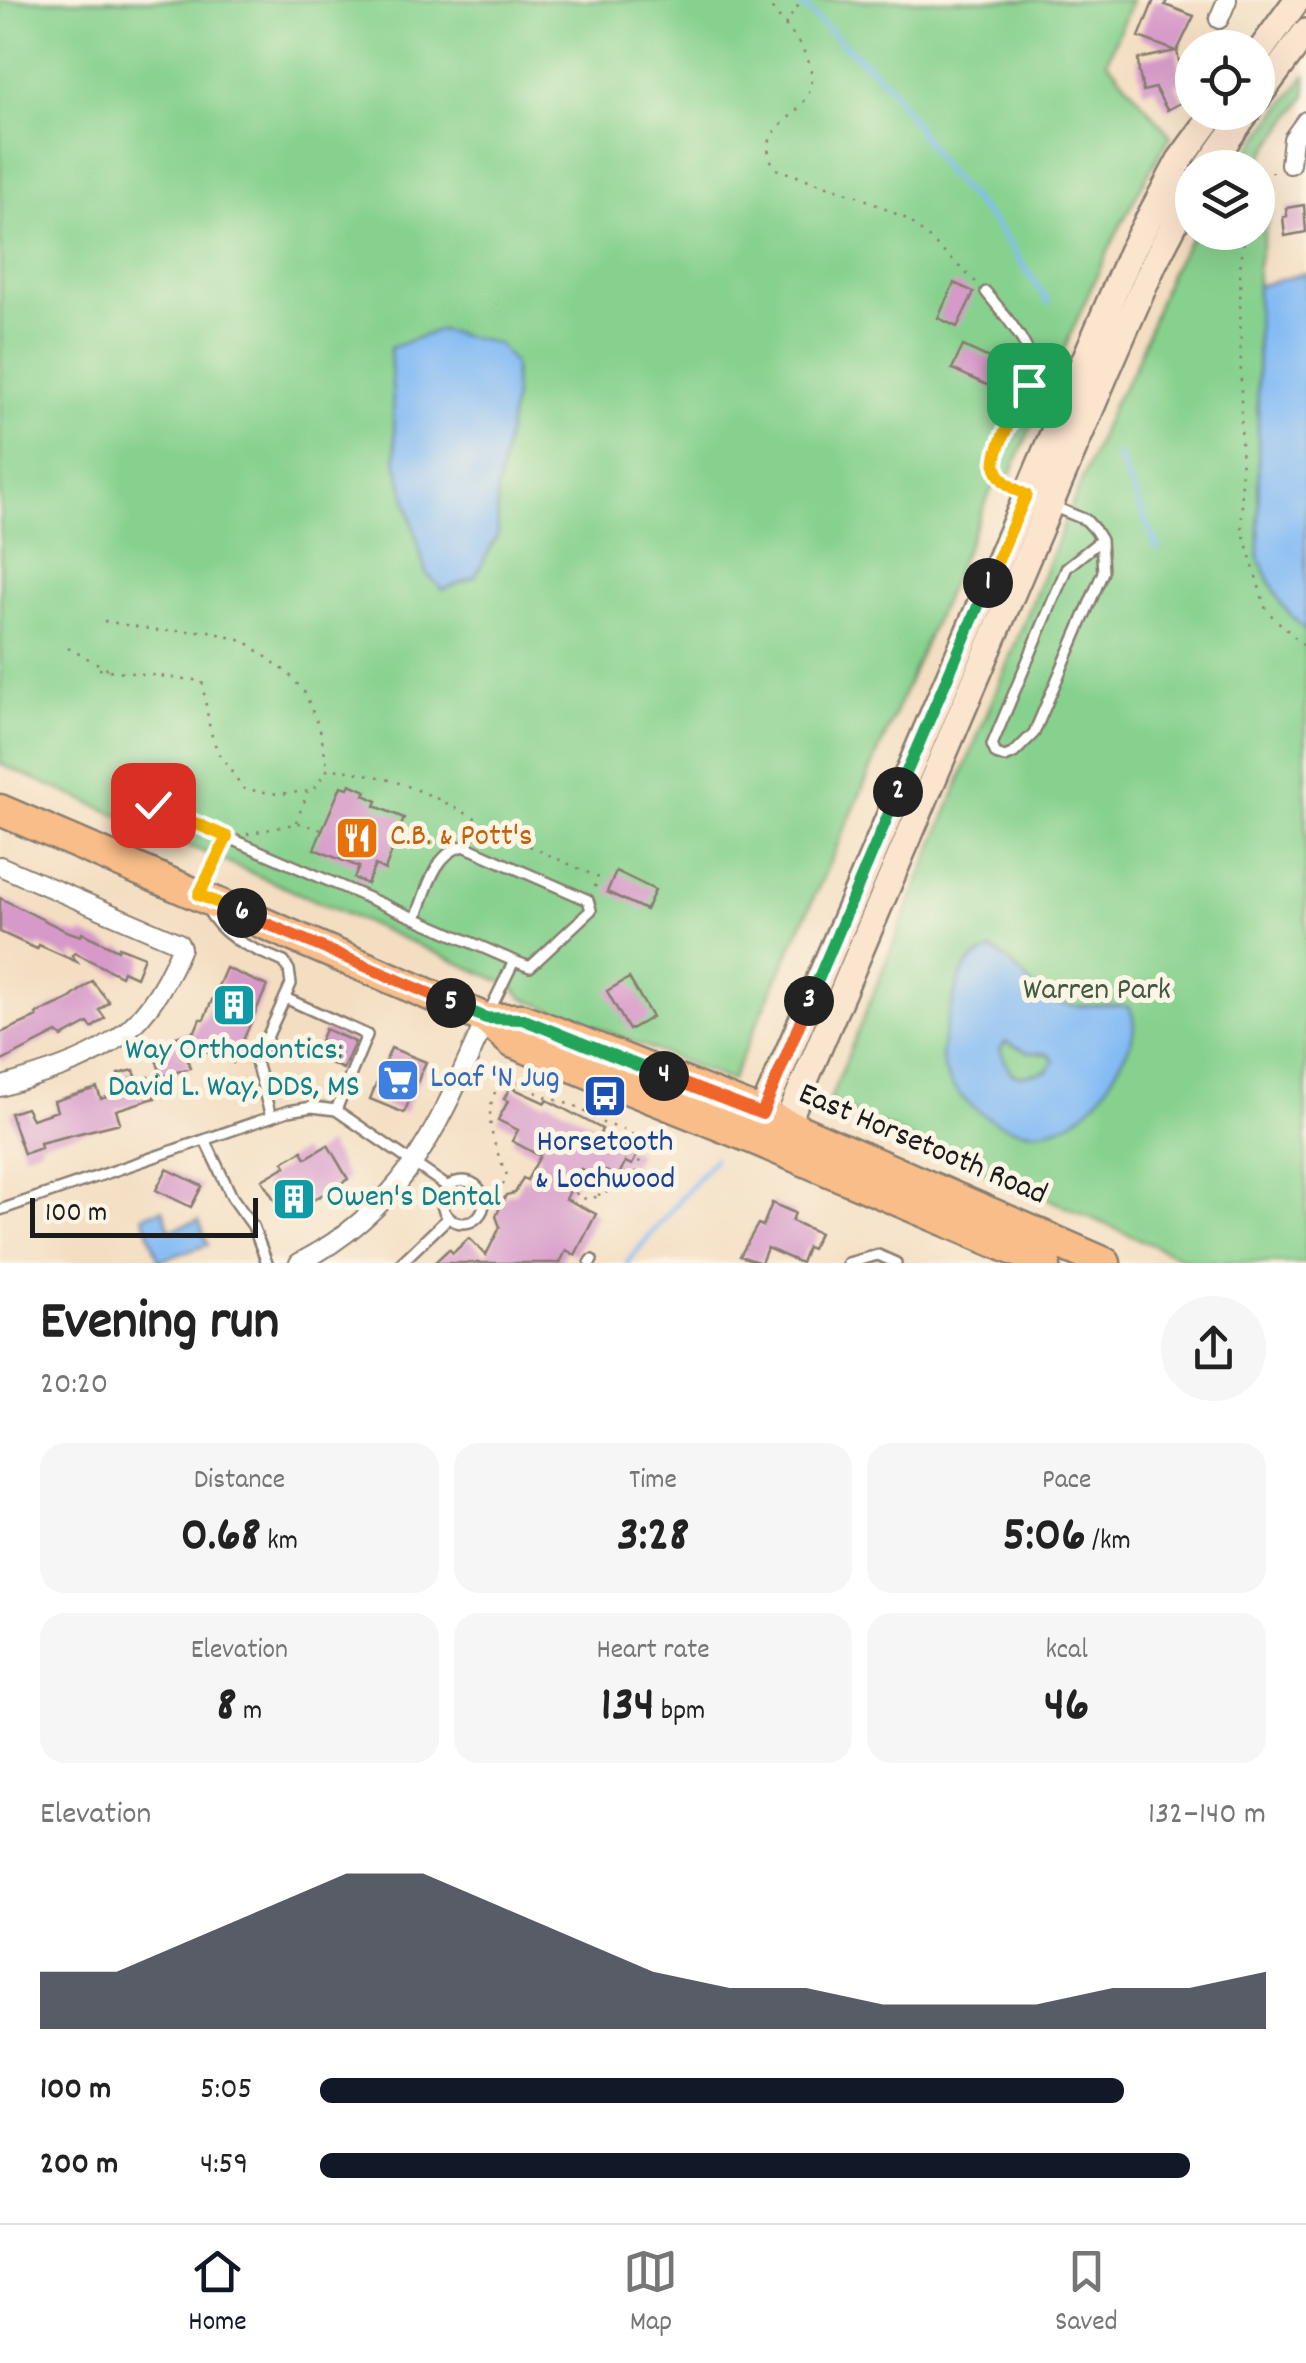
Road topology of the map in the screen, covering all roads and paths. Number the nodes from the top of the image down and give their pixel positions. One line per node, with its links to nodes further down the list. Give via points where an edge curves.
1 (766, 0): 6 (path)
2 (802, 0): 6 (path)
3 (1227, 0): 5 (street)
4 (1297, 0): 7 (main road)
5 (1220, 18)
6 (784, 26): 16 (path, via 806,56 812,84 804,105 769,139 767,153 776,169 910,220)
7 (1275, 30)
8 (1306, 32): 9 (main road)
9 (1275, 75)
10 (1306, 121): 12 (street, via 1293,139)
11 (1202, 130): 17 (main road, via 1147,218)
12 (1290, 164): 13 (path)
13 (1275, 168)
14 (1175, 223): 18 (main road)
15 (1242, 250): 22 (path, via 1242,529 1266,610)
16 (986, 292): 17 (lane, via 1030,357 1033,373 995,459 1000,476)
17 (1026, 495): 18 (lane); 42 (main road)
18 (1052, 506): 19 (lane, via 1086,520); 42 (main road)
19 (1101, 540): 19 (lane, via 1067,566 992,744 996,754 1014,753 1034,732 1103,572)
20 (104, 621): 25 (path, via 209,631 246,642 305,693)
21 (68, 648): 24 (path)
22 (1306, 648)
23 (98, 668): 24 (path)
24 (109, 670): 26 (path, via 202,681 218,753 244,789)
25 (328, 769): 26 (path); 34 (path, via 387,777 451,803 599,878)
26 (309, 790): 29 (path)
27 (153, 805): 31 (lane)
28 (0, 810): 33 (main road, East Horsetooth Road)
29 (296, 823): 30 (path); 31 (path)
30 (322, 830)
31 (229, 838): 33 (lane); 35 (lane)
32 (0, 866): 39 (street, via 181,948 150,1006 110,1045 67,1067)
33 (199, 895): 37 (lane, via 233,940 284,962 291,984); 38 (main road, East Horsetooth Road)
34 (588, 900): 35 (lane, via 464,846 442,858); 36 (lane, via 591,910 530,968)
35 (416, 918): 36 (lane)
36 (514, 960): 38 (lane)
37 (286, 998): 40 (lane, via 367,1035); 41 (lane, via 256,1062)
38 (486, 1018): 42 (main road, East Horsetooth Road, via 512,1042); 44 (street)
39 (0, 1087)
40 (336, 1110): 41 (lane, via 312,1107); 44 (lane)
41 (271, 1117): 43 (lane)
42 (769, 1131): 52 (main road, East Horsetooth Road); 58 (main road, East Horsetooth Road)
43 (205, 1140): 50 (lane); 53 (lane)
44 (414, 1165): 46 (lane); 54 (street, via 368,1216)
45 (595, 1180): 47 (path); 48 (path); 48 (path, via 584,1180 576,1193 588,1200)
46 (448, 1187): 51 (lane, via 442,1199); 51 (lane, via 467,1181 484,1202 468,1223)
47 (611, 1187): 48 (path, via 603,1197); 49 (path, via 636,1172 643,1150 637,1138 512,1078 493,1099 491,1135 507,1175)
48 (597, 1194)
49 (494, 1204)
50 (0, 1210)
51 (448, 1218): 55 (lane)
52 (1085, 1259)
53 (266, 1263)
54 (299, 1263)
55 (401, 1263)
56 (848, 1263): 57 (lane, via 878,1255)
57 (896, 1263)
58 (1046, 1263)

